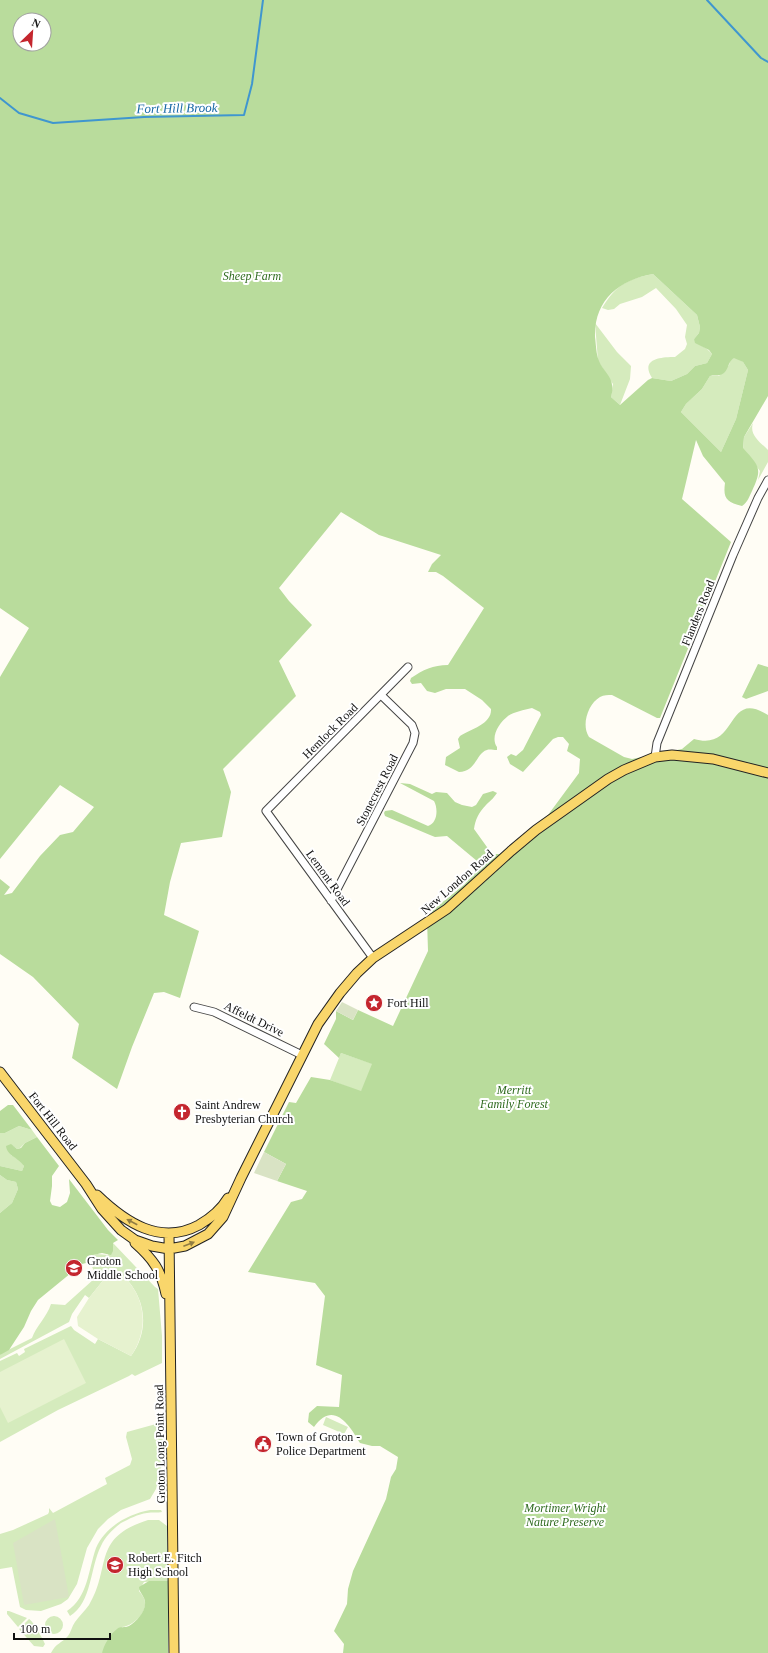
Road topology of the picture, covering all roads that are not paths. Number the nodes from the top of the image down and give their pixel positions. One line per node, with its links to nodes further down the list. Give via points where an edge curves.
1 (768, 480): 4 (street, Flanders Road, via 733,556 657,743)
2 (408, 667): 3 (street, Hemlock Road)
3 (381, 695): 6 (street, Hemlock Road); 7 (street, Stonecrest Road, via 412,725 415,733 413,743)
4 (655, 757): 5 (main road, New London Road, via 693,756); 8 (main road, New London Road, via 608,779 563,811 511,851 432,921)
5 (768, 773)
6 (266, 811): 7 (street, Lemont Road)
7 (331, 901): 8 (street, Lemont Road)
8 (373, 958): 10 (main road, New London Road, via 327,1008)
9 (194, 1007): 10 (street, Affeldt Drive, via 214,1012)
10 (302, 1055): 12 (main road, New London Road)
11 (0, 1072): 13 (main road, Fort Hill Road)
12 (241, 1178): 15 (main road, Fort Hill Road, via 224,1204 208,1219 182,1232); 16 (main road, Fort Hill Road, one-way to 12, via 190,1244 212,1230 225,1214)
13 (86, 1184): 14 (main road, Fort Hill Road, via 102,1209); 15 (main road, Fort Hill Road, one-way to 13, via 127,1220)
14 (125, 1234): 16 (main road, Fort Hill Road, via 147,1245); 17 (main road, via 158,1268 163,1282)
15 (169, 1234): 16 (main road, Groton Long Point Road)
16 (169, 1248): 17 (main road, Groton Long Point Road)
17 (170, 1327): 18 (main road, Groton Long Point Road)
18 (174, 1653)

